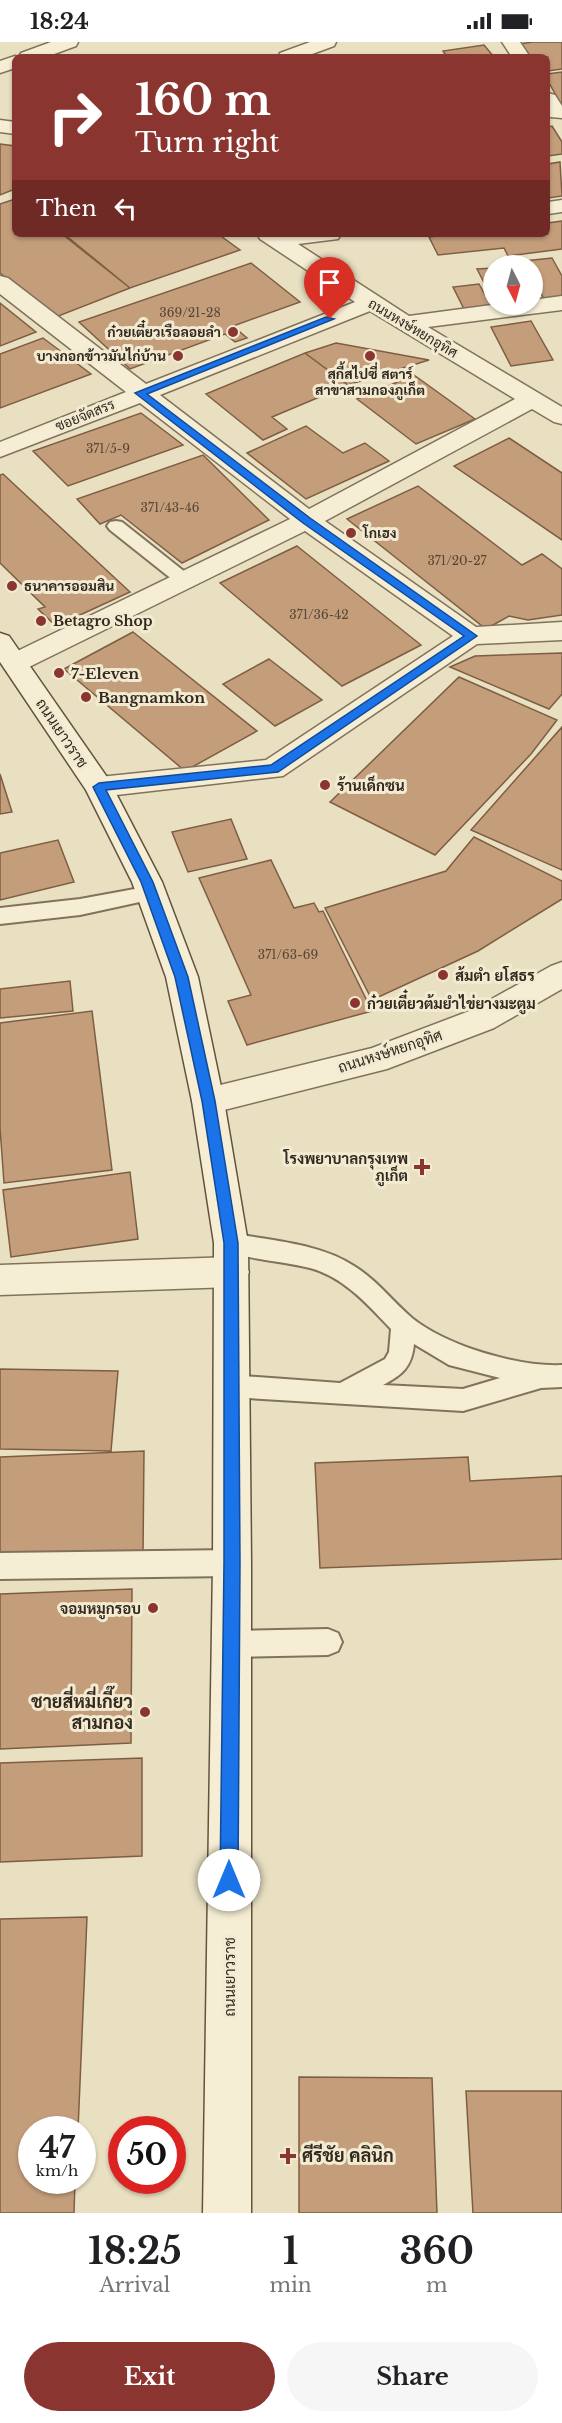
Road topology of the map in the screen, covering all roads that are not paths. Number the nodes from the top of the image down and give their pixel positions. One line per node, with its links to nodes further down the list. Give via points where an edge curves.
1 (69, 42): 3 (street)
2 (327, 42): 4 (street)
3 (36, 54)
4 (295, 54)
5 (272, 237): 7 (street, ถนนหงษ์หยกอุทิศ)
6 (0, 283): 10 (street)
7 (372, 303): 9 (street, ถนนหงษ์หยกอุทิศ); 10 (street, ซอยจัดสรร)
8 (562, 303): 9 (street)
9 (407, 323): 11 (street, ถนนหงษ์หยกอุทิศ)
10 (140, 393): 13 (street, ซอยจัดสรร); 14 (street)
11 (533, 399): 12 (street, ถนนหงษ์หยกอุทิศ); 14 (street)
12 (561, 416)
13 (0, 450)
14 (306, 520): 16 (street); 18 (street)
15 (116, 526): 16 (lane)
16 (184, 580): 19 (street)
17 (562, 631): 18 (street)
18 (471, 636): 20 (street, via 273,769)
19 (8, 653): 20 (street, ถนนเยาวราช)
20 (99, 787): 21 (street, ถนนเยาวราช)
21 (151, 893): 22 (lane, via 80,907); 24 (street, ถนนเยาวราช, via 182,977)
22 (0, 916)
23 (562, 975): 24 (street, ถนนหงษ์หยกอุทิศ, via 483,1019 375,1060)
24 (208, 1101): 25 (street, ถนนเยาวราช)
25 (231, 1258): 26 (street); 27 (lane, via 315,1259 345,1272); 29 (street, ถนนเยาวราช)
26 (0, 1280)
27 (404, 1326): 28 (lane, via 458,1356); 30 (lane, via 401,1353 394,1367)
28 (551, 1376): 30 (lane, via 463,1400)
29 (230, 1386): 30 (lane); 31 (street, ถนนเยาวราช)
30 (341, 1395)
31 (232, 1563): 32 (lane); 34 (street, ถนนเยาวราช)
32 (0, 1566)
33 (328, 1642): 34 (lane)
34 (232, 1644): 35 (street, ถนนเยาวราช)
35 (227, 2213)

